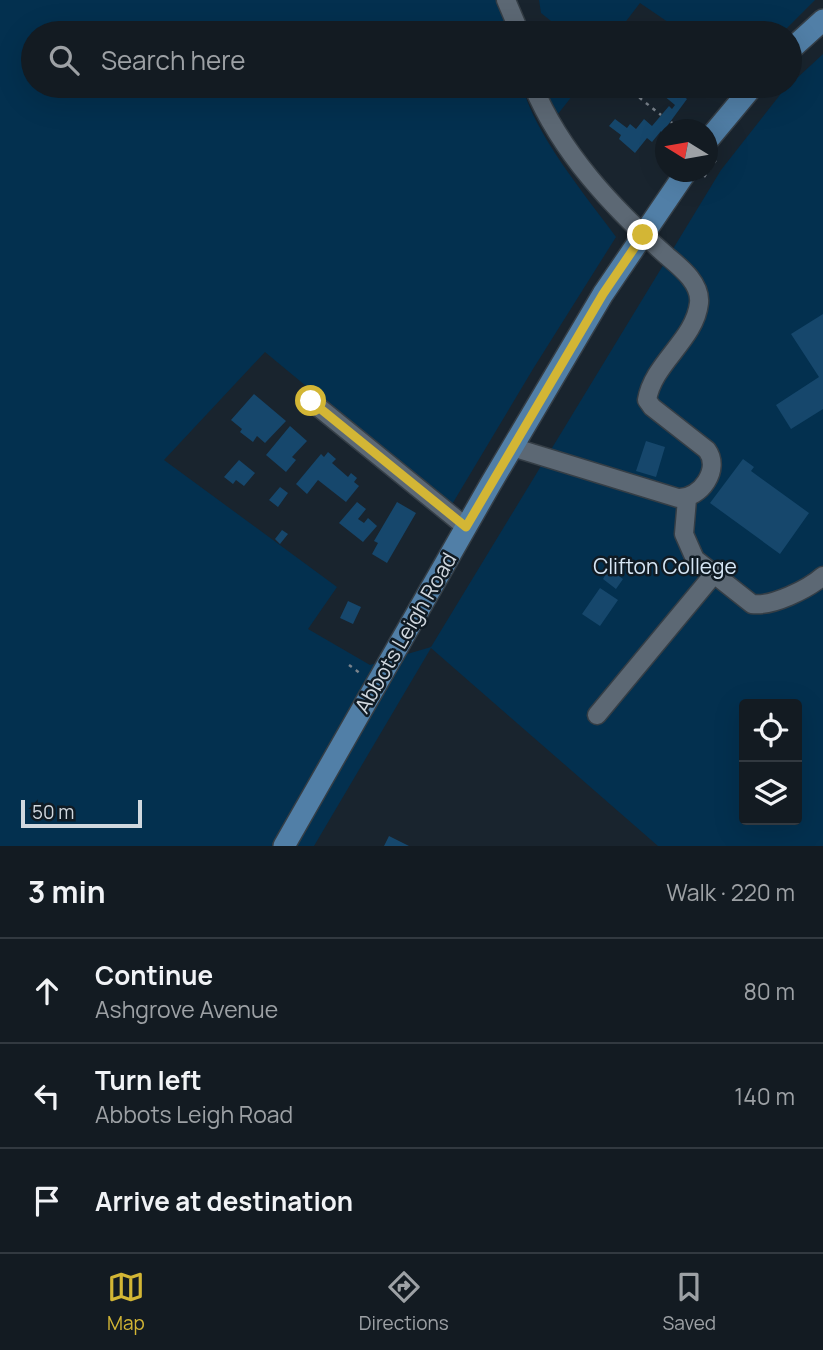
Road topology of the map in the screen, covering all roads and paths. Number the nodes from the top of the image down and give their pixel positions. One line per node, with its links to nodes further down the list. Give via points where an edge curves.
1 (506, 0): 3 (street)
2 (823, 20): 4 (main road)
3 (515, 21)
4 (802, 39)
5 (538, 98): 11 (street, via 582,169)
6 (640, 98): 8 (path)
7 (742, 98): 9 (main road)
8 (662, 115)
9 (718, 128)
10 (679, 182): 11 (main road, Abbots Leigh Road)
11 (643, 235): 13 (main road, Abbots Leigh Road); 14 (street, via 693,280 700,301 692,324 649,387 647,400 713,458 712,471 698,492)
12 (311, 401): 15 (street)
13 (513, 447): 14 (street); 15 (main road, Abbots Leigh Road)
14 (687, 499): 16 (street, via 684,534 695,559)
15 (466, 527): 19 (main road, Abbots Leigh Road)
16 (714, 574): 17 (street, via 752,604 763,606 813,585); 18 (street)
17 (823, 576)
18 (597, 715)
19 (284, 846)

